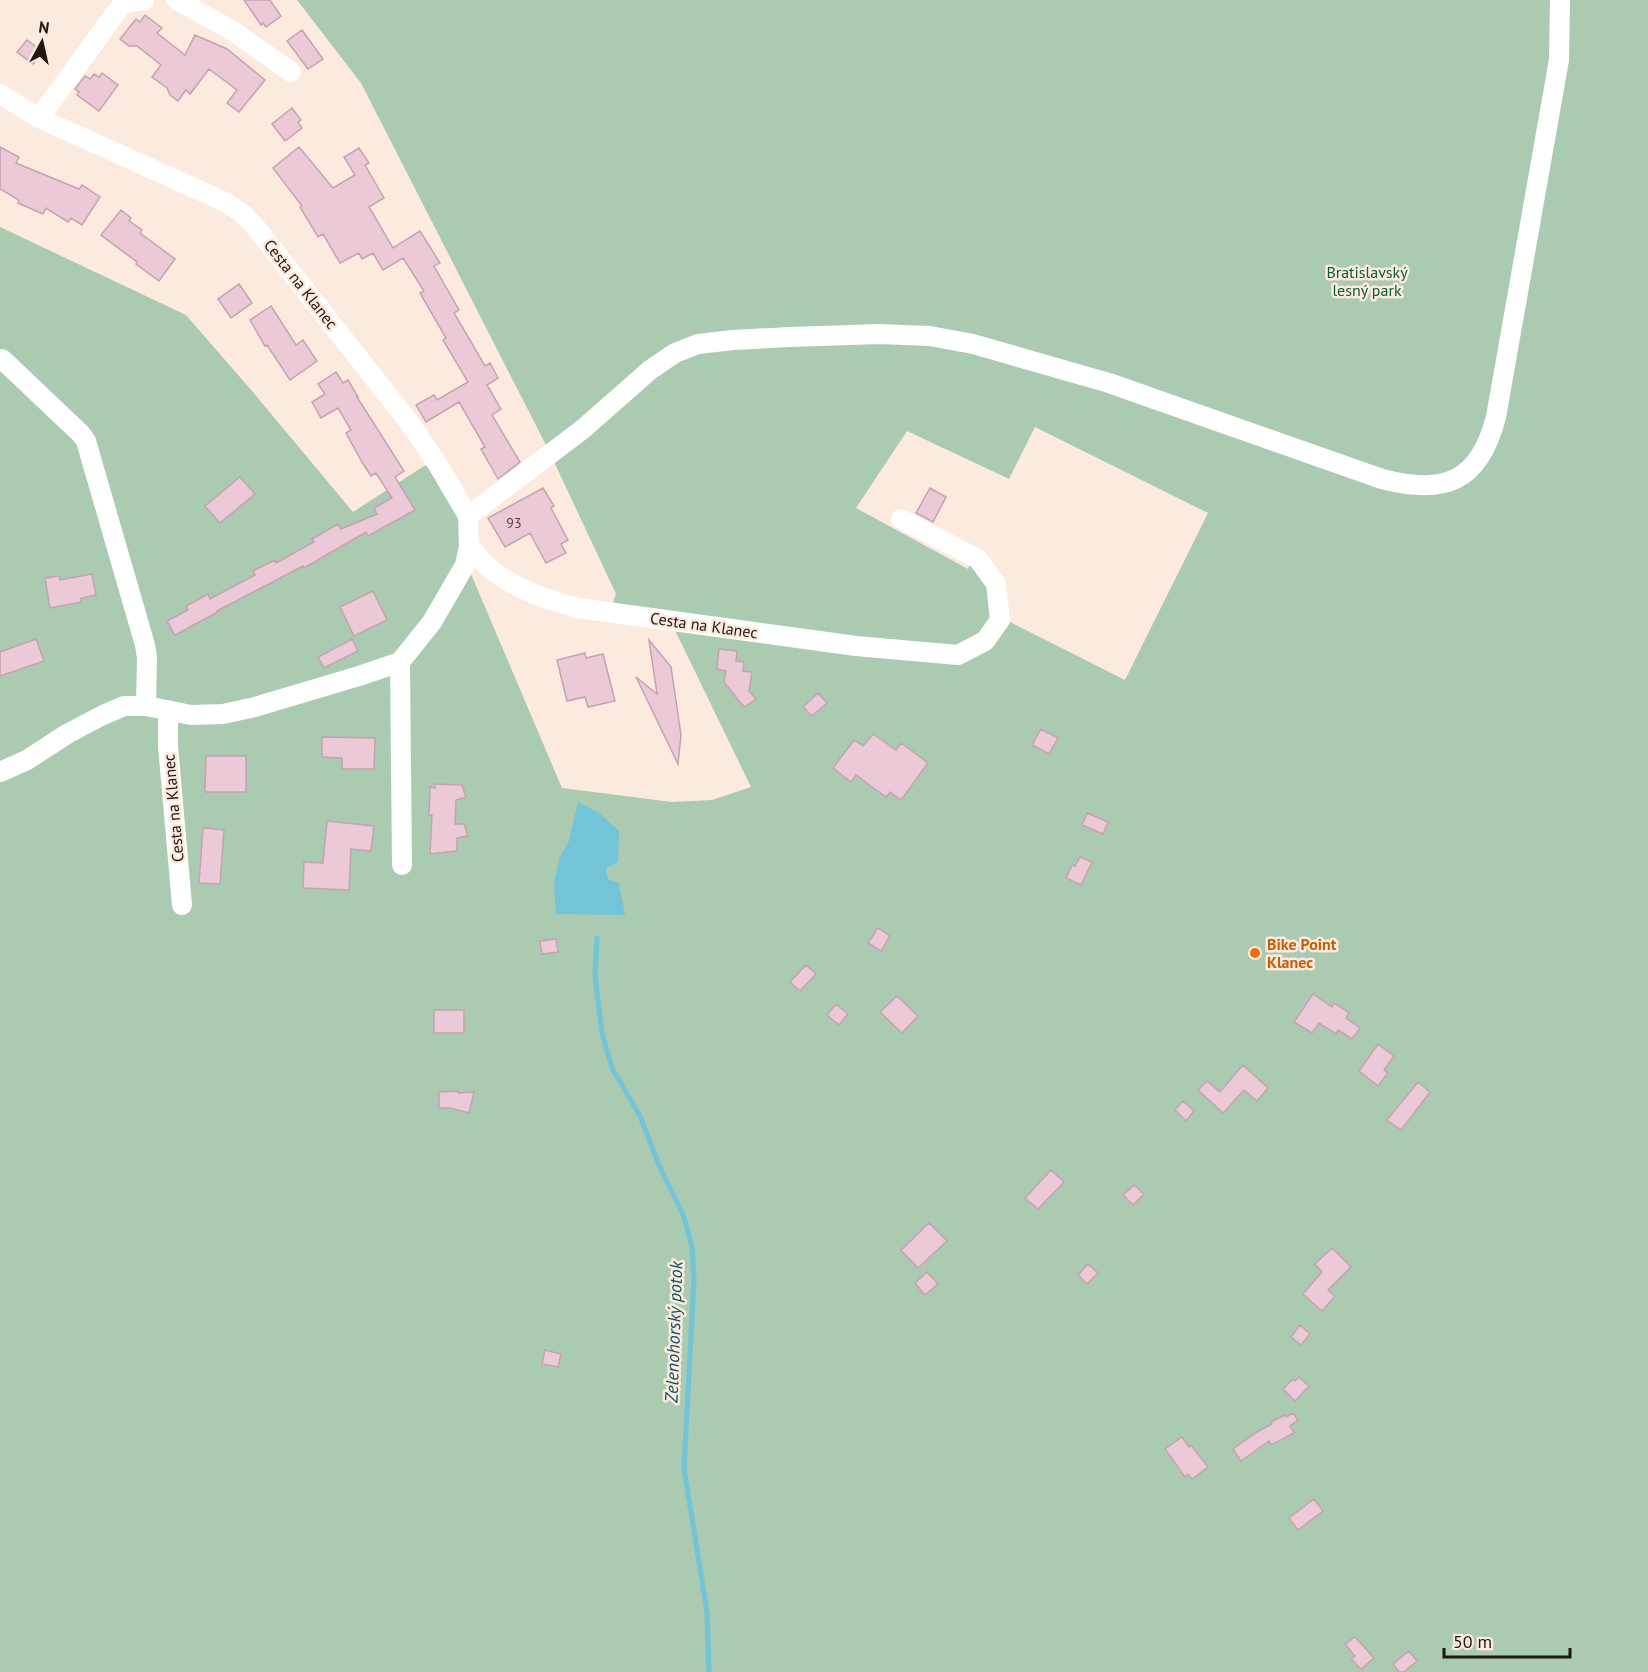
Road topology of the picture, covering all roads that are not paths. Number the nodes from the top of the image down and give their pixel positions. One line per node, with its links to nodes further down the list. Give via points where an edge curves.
1 (144, 0): 4 (street)
2 (177, 0): 5 (street, via 233,31)
3 (1560, 0): 9 (street, via 1559,60 1496,417 1484,452 1461,476 1426,487 1406,485 1098,380 972,344 930,336 879,334 733,340 698,344 675,353)
4 (121, 2): 7 (street)
5 (291, 72)
6 (0, 94): 7 (street, Cesta na Klanec)
7 (39, 118): 9 (street, Cesta na Klanec, via 225,202 243,214 412,426)
8 (2, 359): 13 (street, via 86,441 145,645)
9 (468, 516): 11 (street, Cesta na Klanec)
10 (901, 519): 11 (street, Cesta na Klanec, via 978,559 996,584 1000,620 985,641 958,655 856,646 578,608 516,586 490,569)
11 (469, 546): 12 (street, Cesta na Klanec, via 465,565 432,622)
12 (400, 662): 14 (street, via 223,714 191,715); 16 (street)
13 (146, 706): 14 (street); 15 (street, via 124,706 103,714)
14 (168, 710): 17 (street, Cesta na Klanec)
15 (0, 772)
16 (402, 865)
17 (182, 905)

